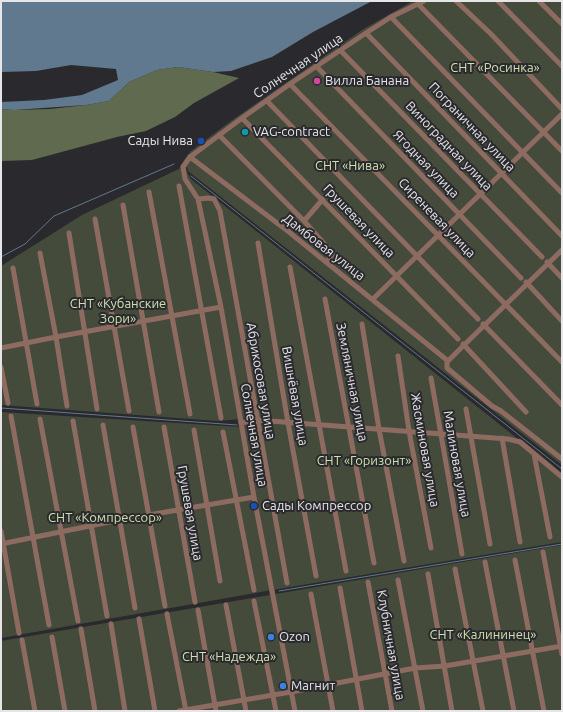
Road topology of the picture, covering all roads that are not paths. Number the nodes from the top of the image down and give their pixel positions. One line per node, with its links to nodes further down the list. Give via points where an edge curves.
1 (424, 1): 5 (street, Солнечная улица)
2 (456, 1): 14 (street)
3 (498, 1): 11 (street)
4 (539, 1): 7 (street)
5 (418, 4): 6 (street, Солнечная улица); 17 (street)
6 (391, 17): 8 (street, Солнечная улица); 20 (street)
7 (562, 24)
8 (366, 33): 9 (street, Солнечная улица); 22 (street, Пограничная улица)
9 (340, 50): 10 (street, Солнечная улица); 26 (street, Виноградная улица)
10 (316, 66): 12 (street, Солнечная улица); 30 (street, Ягодная улица)
11 (562, 66)
12 (290, 84): 13 (street, Солнечная улица); 34 (street, Сиреневая улица)
13 (267, 101): 16 (street, Солнечная улица); 39 (street)
14 (562, 109)
15 (562, 114): 17 (street)
16 (242, 118): 18 (street, Солнечная улица); 28 (street, Грушевая улица)
17 (543, 132): 19 (street); 20 (street)
18 (219, 135): 21 (street, Солнечная улица); 32 (street)
19 (562, 151)
20 (523, 152): 22 (street); 25 (street)
21 (190, 157): 27 (street, Солнечная улица, via 183,167 185,179); 41 (street, Дамбовая улица)
22 (502, 173): 26 (street); 35 (street, Пограничная улица)
23 (179, 186): 53 (street)
24 (149, 192): 54 (street)
25 (562, 193)
26 (480, 194): 30 (street); 40 (street, Виноградная улица)
27 (198, 199): 52 (street, Солнечная улица); 84 (street, Абрикосовая улица, via 214,199 220,211)
28 (323, 199): 32 (street); 45 (street, Грушевая улица)
29 (123, 205): 57 (street)
30 (459, 214): 34 (street); 46 (street, Ягодная улица)
31 (95, 219): 60 (street)
32 (304, 221): 41 (street, via 333,254)
33 (69, 233): 61 (street)
34 (438, 235): 39 (street); 51 (street, Сиреневая улица)
35 (562, 236)
36 (258, 243): 87 (street, Вишнёвая улица)
37 (562, 250): 42 (street)
38 (40, 253): 62 (street)
39 (417, 256): 45 (street); 55 (street)
40 (542, 258)
41 (326, 262): 50 (street, Дамбовая улица)
42 (548, 264): 47 (street); 48 (street)
43 (290, 267): 89 (street)
44 (13, 268): 63 (street)
45 (397, 276): 50 (street); 64 (street, Грушевая улица)
46 (521, 278)
47 (562, 278)
48 (528, 284): 51 (street); 56 (street)
49 (325, 299): 92 (street, Земляничная улица)
50 (373, 299): 67 (street, Дамбовая улица)
51 (507, 306): 59 (street); 68 (street)
52 (221, 307): 53 (street); 86 (street, Солнечная улица)
53 (201, 310): 54 (street); 82 (street)
54 (172, 316): 57 (street); 80 (street)
55 (478, 319)
56 (562, 320)
57 (144, 321): 60 (street); 78 (street)
58 (362, 324): 93 (street)
59 (485, 326): 64 (street); 73 (street)
60 (114, 327): 61 (street); 77 (street)
61 (84, 332): 62 (street); 75 (street)
62 (56, 337): 63 (street); 74 (street)
63 (27, 343): 65 (street); 72 (street)
64 (463, 344): 67 (street); 79 (street, Грушевая улица)
65 (1, 348)
66 (398, 356): 96 (street, Жасминовая улица)
67 (448, 360): 101 (street, via 447,368)
68 (562, 362)
69 (1, 367): 71 (street)
70 (431, 378): 97 (street, Малиновая улица)
71 (8, 403)
72 (37, 404)
73 (562, 405)
74 (67, 406)
75 (97, 409)
76 (466, 409): 98 (street)
77 (129, 411)
78 (159, 412)
79 (526, 412)
80 (190, 414)
81 (11, 416): 113 (street)
82 (222, 418)
83 (40, 419): 111 (street)
84 (257, 420): 86 (street); 87 (street); 131 (street, Абрикосовая улица)
85 (73, 421): 109 (street)
86 (240, 423): 103 (street, Солнечная улица)
87 (288, 423): 89 (street); 127 (street, Вишнёвая улица)
88 (103, 425): 108 (street)
89 (318, 425): 92 (street); 125 (street)
90 (133, 427): 107 (street)
91 (164, 427): 106 (street, Грушевая улица)
92 (350, 428): 93 (street); 123 (street, Земляничная улица)
93 (379, 429): 96 (street); 121 (street)
94 (194, 430): 105 (street)
95 (223, 432): 104 (street)
96 (409, 432): 97 (street); 117 (street, Жасминовая улица)
97 (440, 435): 98 (street); 119 (street, Малиновая улица)
98 (471, 436): 99 (street); 116 (street)
99 (502, 438): 100 (street, via 520,442); 114 (street)
100 (534, 454): 102 (street); 112 (street)
101 (562, 459)
102 (562, 477)
103 (254, 497): 104 (street); 161 (street, Солнечная улица)
104 (236, 500): 105 (street); 133 (street)
105 (207, 505): 106 (street); 129 (street)
106 (178, 510): 107 (street); 136 (street, Грушевая улица)
107 (148, 515): 108 (street); 138 (street)
108 (119, 520): 109 (street); 139 (street)
109 (90, 526): 111 (street); 142 (street)
110 (1, 531): 115 (street)
111 (62, 532): 113 (street); 144 (street)
112 (550, 537)
113 (33, 538): 115 (street); 146 (street)
114 (520, 542)
115 (2, 544): 148 (street)
116 (490, 544)
117 (431, 548)
118 (542, 552): 151 (street)
119 (462, 554)
120 (515, 560): 152 (street)
121 (404, 562)
122 (486, 562): 154 (street)
123 (374, 563)
124 (456, 569): 155 (street)
125 (346, 571)
126 (428, 574): 156 (street)
127 (316, 576)
128 (398, 580): 157 (street)
129 (220, 581)
130 (368, 582): 158 (street, Клубничная улица)
131 (287, 583)
132 (340, 588): 159 (street)
133 (254, 590)
134 (311, 594): 160 (street)
135 (254, 601): 162 (street)
136 (195, 602)
137 (226, 604): 163 (street)
138 (165, 606)
139 (135, 608)
140 (198, 610): 164 (street)
141 (167, 614): 165 (street)
142 (107, 616)
143 (139, 619): 170 (street)
144 (78, 621)
145 (111, 624): 169 (street)
146 (49, 625)
147 (81, 629): 168 (street)
148 (19, 633)
149 (52, 636): 167 (street)
150 (22, 640): 166 (street)
151 (561, 646): 152 (street); 153 (street)
152 (531, 652): 154 (street); 182 (street)
153 (562, 654)
154 (503, 657): 155 (street); 181 (street)
155 (473, 662): 156 (street); 180 (street)
156 (445, 666): 157 (street); 179 (street)
157 (415, 668): 158 (street); 178 (street)
158 (386, 674): 159 (street); 177 (street, Клубничная улица)
159 (357, 679): 160 (street); 176 (street)
160 (328, 685): 161 (street); 175 (street)
161 (291, 692): 162 (street); 174 (street, Солнечная улица)
162 (273, 695): 163 (street); 173 (street)
163 (244, 700): 164 (street); 172 (street)
164 (215, 708): 165 (street)
165 (186, 710): 171 (street)
166 (35, 711)
167 (65, 711)
168 (95, 711)
169 (125, 711)
170 (155, 711)
171 (179, 711)
172 (246, 711)
173 (276, 711)
174 (295, 711)
175 (333, 711)
176 (362, 711)
177 (392, 711)
178 (423, 711)
179 (452, 711)
180 (483, 711)
181 (514, 711)
182 (544, 711)

